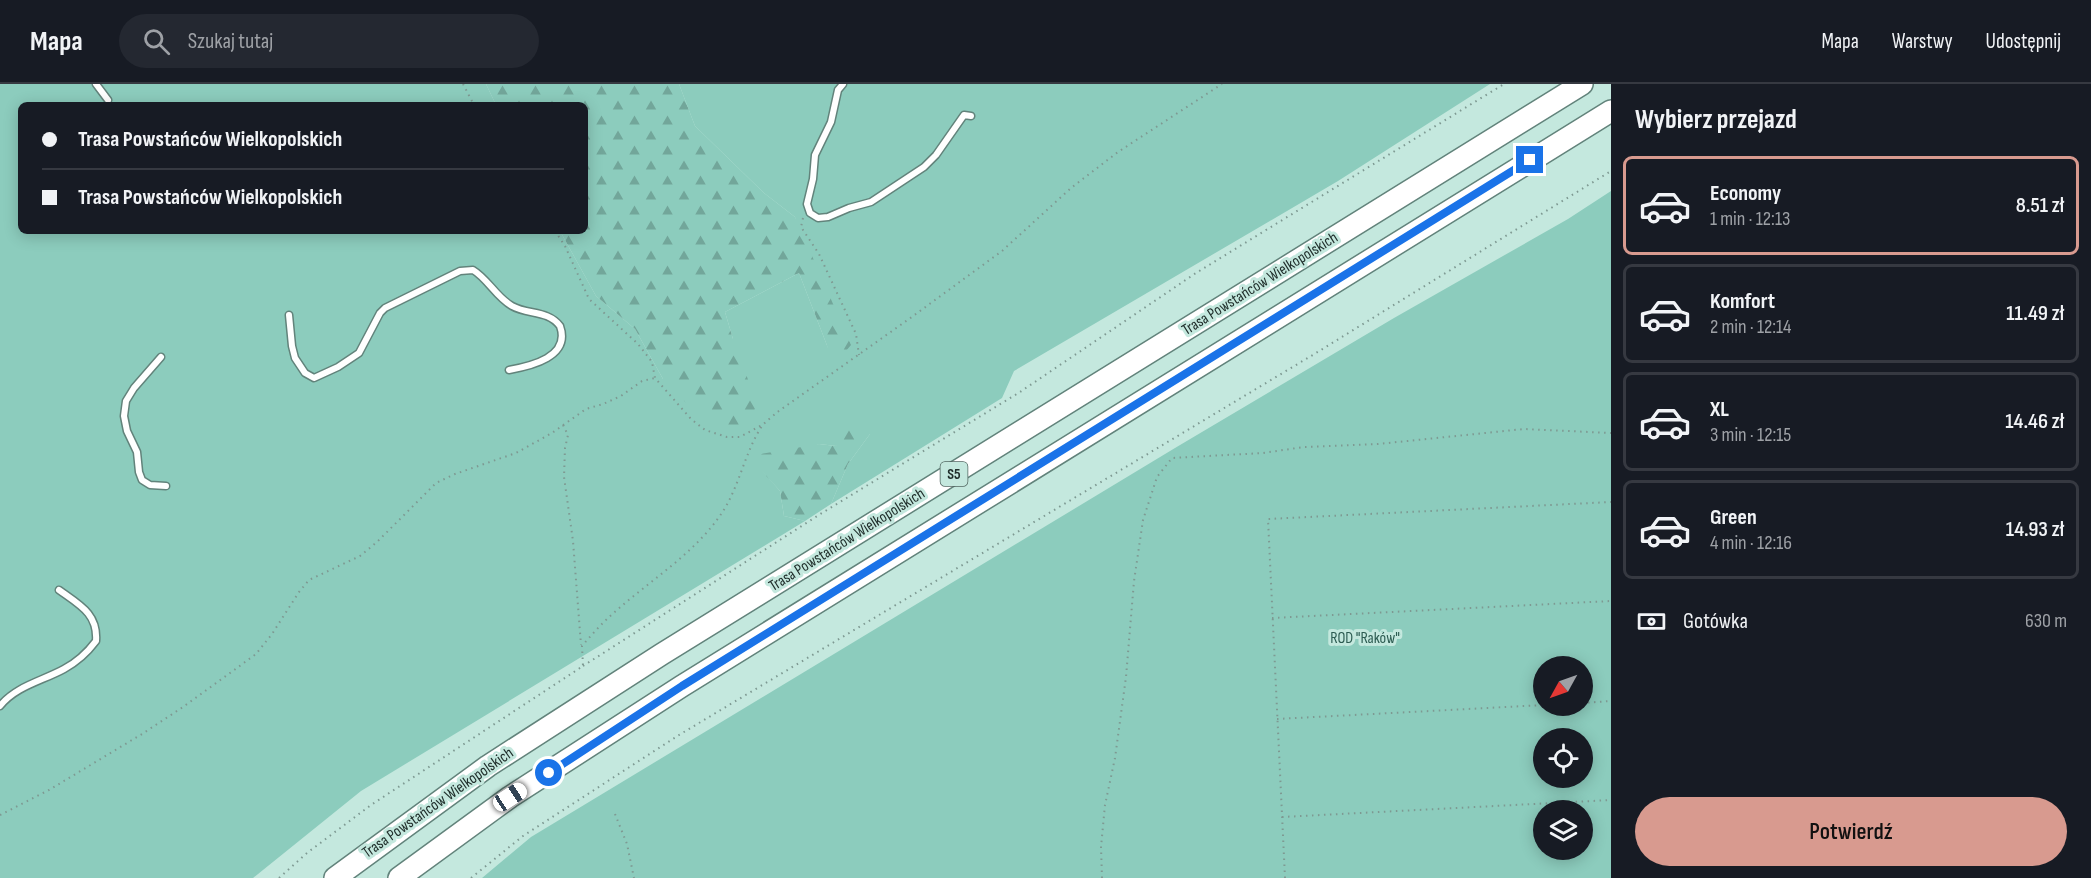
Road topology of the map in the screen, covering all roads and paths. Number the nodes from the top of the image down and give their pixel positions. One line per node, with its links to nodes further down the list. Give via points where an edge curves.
1 (96, 84): 9 (lane)
2 (463, 84): 10 (path)
3 (832, 84): 8 (lane)
4 (843, 84): 8 (lane)
5 (1222, 84): 17 (path, via 1099,166 1002,250)
6 (1504, 84): 30 (path, via 1196,273 1020,392)
7 (1582, 84): 41 (highway, Trasa Powstańców Wielkopolskich / S5, via 662,654 488,766)
8 (838, 90): 14 (lane, via 831,122 815,154 807,204)
9 (108, 100)
10 (472, 102)
11 (1611, 111): 42 (highway, S5, via 682,686 510,797)
12 (971, 116): 14 (lane, via 964,115 930,162 878,198 825,218)
13 (1611, 171): 43 (path, via 1316,354 679,735 523,836)
14 (810, 213): 17 (path, via 802,219 801,227 819,254 856,334)
15 (557, 234): 20 (path, via 589,299 638,344 652,362)
16 (288, 315): 19 (lane, via 299,366 308,376 317,378 361,351 385,308 460,271 473,270 512,306 545,315 560,326 561,341 552,355 527,367)
17 (859, 355): 22 (path)
18 (161, 357): 24 (lane, via 134,388 126,401 124,416 142,480)
19 (509, 370)
20 (655, 378): 21 (path, via 586,409); 22 (path, via 705,430 740,437)
21 (563, 425): 29 (path, via 568,435 564,477); 38 (path, via 516,453 436,483 360,555 309,580 256,654 142,734)
22 (763, 425): 29 (path, via 719,518)
23 (1611, 433): 45 (path, via 1524,429 1172,458 1157,477 1143,519 1126,677 1105,805)
24 (166, 486)
25 (1611, 502): 28 (path, via 1268,519)
26 (59, 590): 33 (lane, via 90,615 97,630 96,642 78,660 18,689)
27 (1611, 601): 28 (path)
28 (1272, 618): 35 (path)
29 (582, 646): 30 (path)
30 (583, 666): 40 (path, via 371,805)
31 (1611, 701): 32 (path)
32 (1593, 702)
33 (0, 705)
34 (1533, 706): 35 (path)
35 (1277, 719): 39 (path)
36 (1611, 800): 39 (path)
37 (615, 814): 44 (path)
38 (0, 815)
39 (1282, 817): 46 (path)
40 (279, 878)
41 (335, 878)
42 (399, 878)
43 (471, 878)
44 (634, 878)
45 (1102, 878)
46 (1284, 878)

